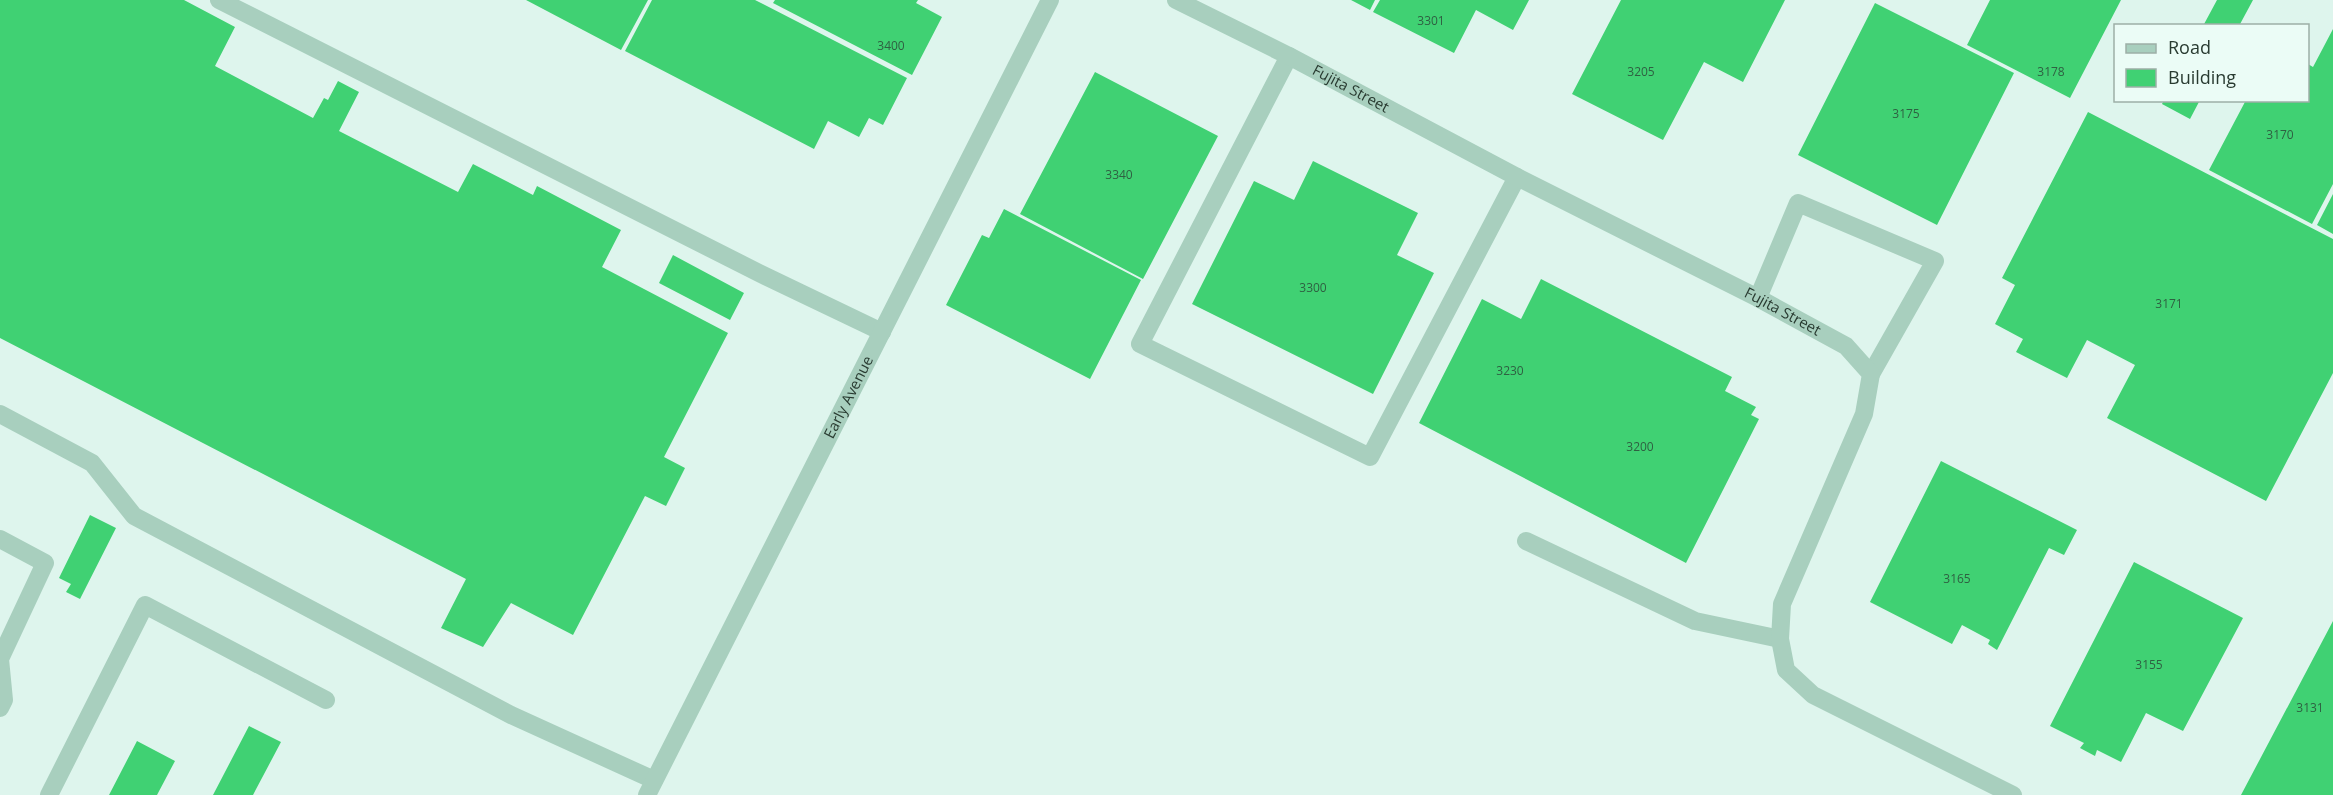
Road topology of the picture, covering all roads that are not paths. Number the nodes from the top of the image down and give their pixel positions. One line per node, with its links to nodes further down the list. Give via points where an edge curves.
1 (219, 0): 7 (street)
2 (1050, 0): 7 (street, Early Avenue)
3 (1176, 0): 4 (street, Fujita Street)
4 (1289, 56): 5 (street, Fujita Street); 5 (street, via 1140,344 1370,457)
5 (1517, 177): 6 (street, Fujita Street)
6 (1758, 298): 8 (street, Fujita Street, via 1846,346); 8 (street, via 1798,203 1935,261)
7 (882, 332): 15 (street, Early Avenue)
8 (1871, 374): 12 (street, via 1864,414 1782,604)
9 (0, 414): 15 (street, via 92,463 135,516)
10 (0, 539): 14 (street, via 45,563 0,659 4,700)
11 (1526, 540): 12 (street, via 1695,621)
12 (1779, 639): 17 (street, via 1786,670 1813,695)
13 (326, 700): 16 (street, via 145,605)
14 (0, 708)
15 (650, 788)
16 (49, 795)
17 (2013, 795)

